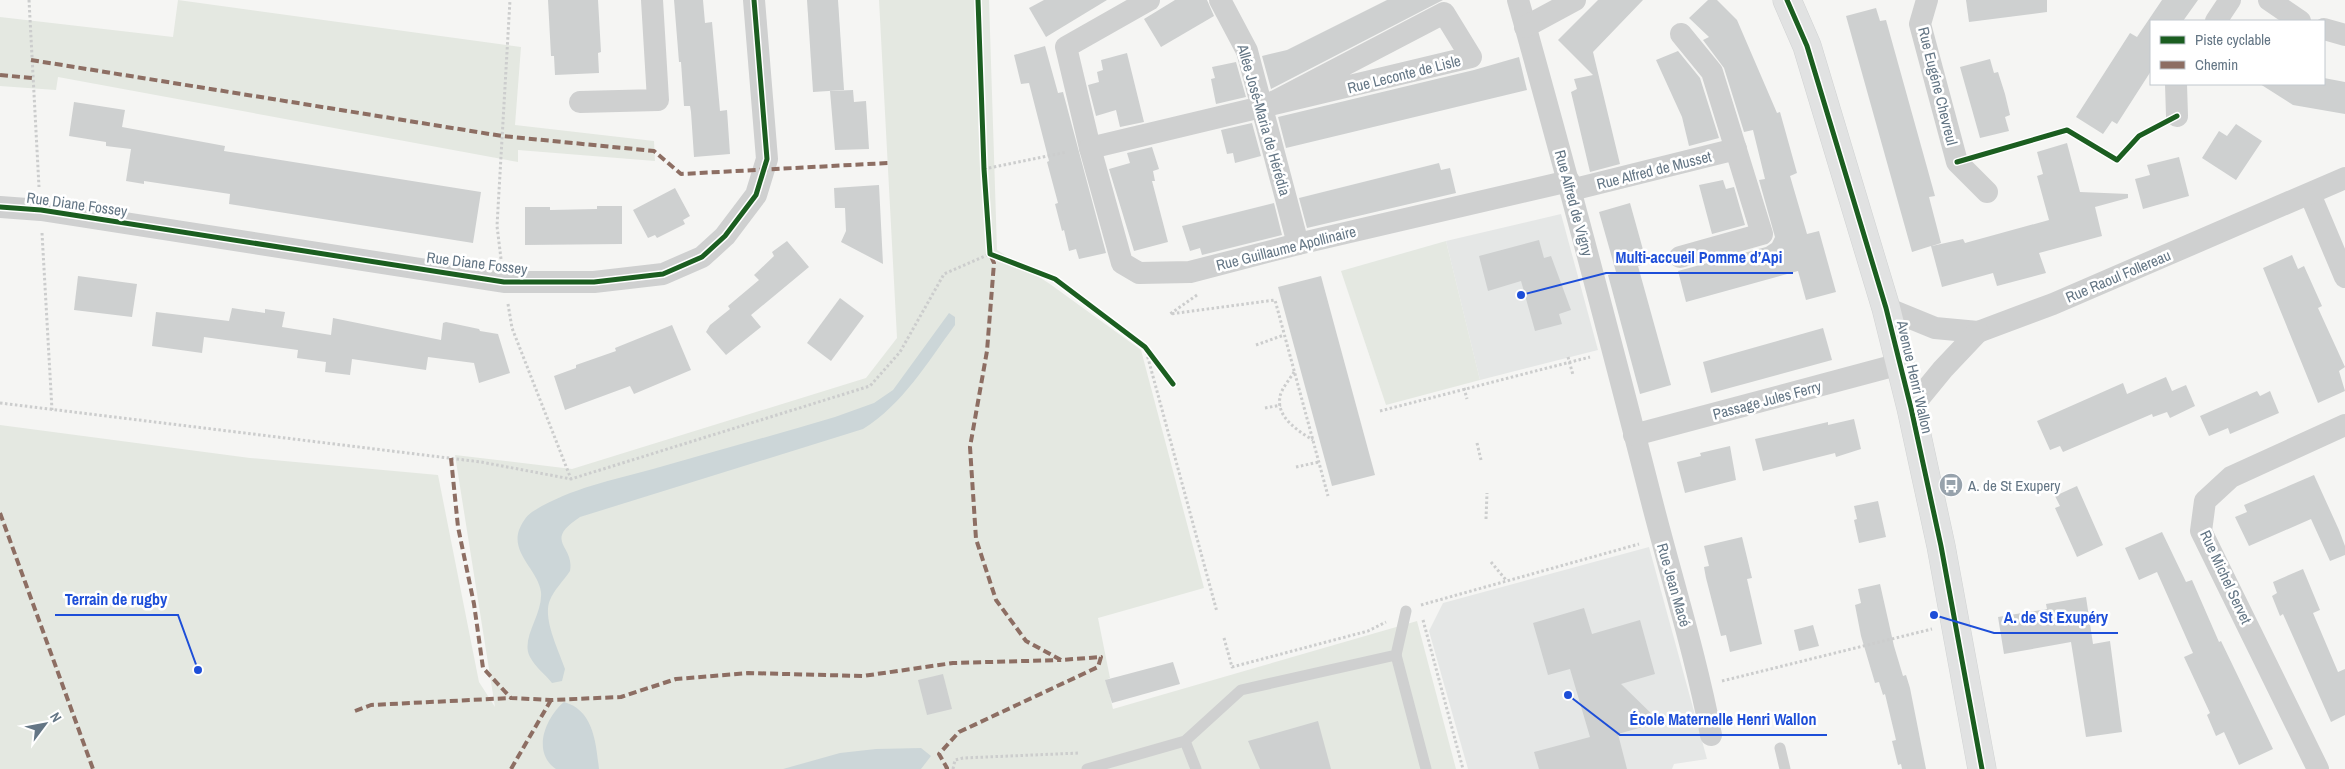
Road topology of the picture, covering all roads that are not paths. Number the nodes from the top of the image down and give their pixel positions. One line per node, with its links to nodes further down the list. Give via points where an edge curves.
1 (652, 0): 18 (street, via 658,100)
2 (754, 0): 27 (street, Rue Diane Fossey, via 767,159 756,195 725,236 702,256 663,274 594,282 504,282 41,210)
3 (1149, 0): 21 (street, Rue Guillaume Apollinaire, via 1066,47)
4 (1220, 0): 19 (street, Allée José-Maria de Hérédia, via 1247,51)
5 (1518, 0): 13 (street, Rue Alfred de Vigny)
6 (1575, 0): 13 (street)
7 (1787, 0): 31 (street, Avenue Henri Wallon, via 1807,46)
8 (1927, 0): 25 (street, Rue Eugéne Chevreul, via 1920,24 1958,162)
9 (2230, 0): 11 (street)
10 (2269, 0): 12 (street)
11 (2217, 20)
12 (2299, 20)
13 (1526, 26): 24 (street, Rue Alfred de Vigny)
14 (2325, 29): 16 (street)
15 (1681, 34): 22 (street, via 1712,72)
16 (2345, 35)
17 (2176, 85): 20 (street)
18 (580, 102)
19 (1262, 108): 19 (street, Rue Leconte de Lisle, via 1366,83 1470,57 1444,12); 21 (street, Rue Leconte de Lisle); 28 (street, Allée José-Maria de Hérédia)
20 (2177, 116)
21 (1090, 148): 28 (street, Rue Guillaume Apollinaire, via 1122,264 1139,273 1190,272)
22 (1736, 149): 24 (street, Rue Alfred de Musset); 29 (street, via 1762,234)
23 (2345, 178): 26 (street, Rue Raoul Follereau)
24 (1570, 186): 28 (street, Rue Guillaume Apollinaire); 36 (street, Rue Alfred de Vigny)
25 (1986, 192)
26 (2310, 194): 30 (street); 32 (street, Rue Raoul Follereau, via 2053,304)
27 (0, 207)
28 (1298, 244)
29 (1680, 257)
30 (2345, 277)
31 (1886, 308): 32 (street, Rue Raoul Follereau, via 1935,328); 33 (street, Avenue Henri Wallon)
32 (1978, 332): 34 (street)
33 (1900, 364): 34 (street, Avenue Henri Wallon); 36 (street, Passage Jules Ferry)
34 (1911, 408): 46 (street, Avenue Henri Wallon)
35 (2345, 424): 47 (street, Rue Michel Servet, via 2231,477 2205,501 2201,531)
36 (1634, 435): 39 (street, Rue Jean Macé, via 1702,686)
37 (1406, 611): 38 (lane)
38 (1396, 655): 40 (lane, via 1242,690); 44 (lane)
39 (1711, 735)
40 (1184, 741): 42 (lane); 43 (lane)
41 (1780, 748): 45 (lane)
42 (1092, 768)
43 (1196, 769)
44 (1426, 769)
45 (1785, 769)
46 (1982, 769)
47 (2318, 769)

